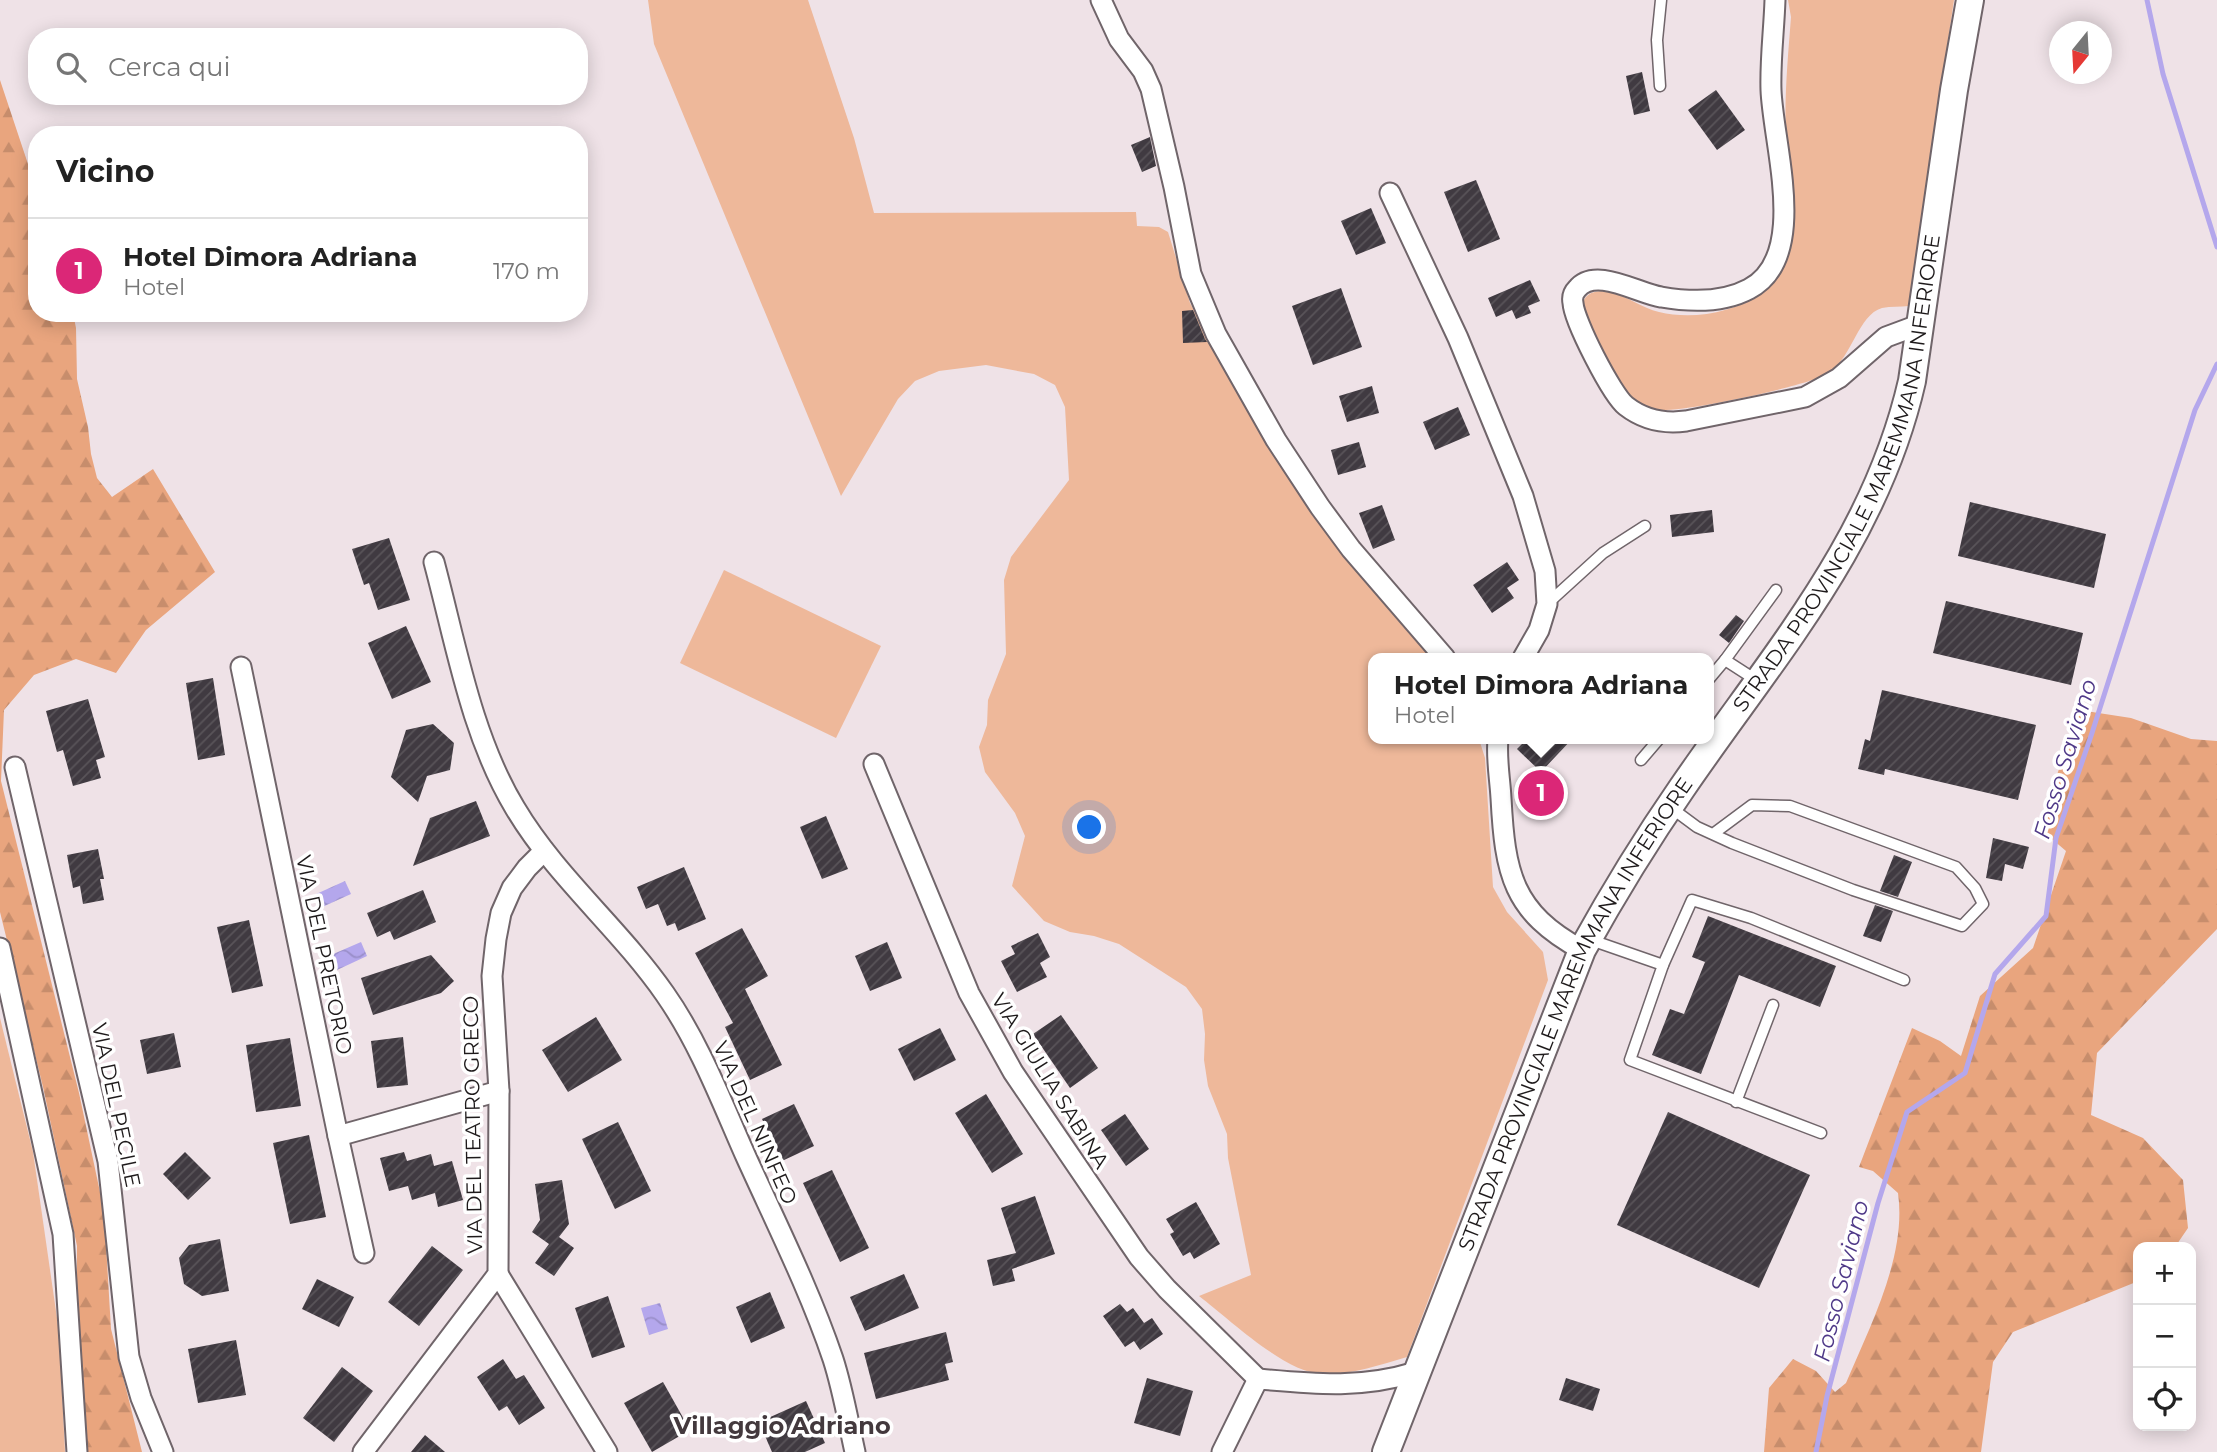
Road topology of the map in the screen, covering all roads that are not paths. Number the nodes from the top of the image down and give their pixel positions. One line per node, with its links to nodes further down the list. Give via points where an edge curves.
1 (1101, 0): 12 (street, via 1151,89 1191,274 1213,328 1320,507)
2 (1661, 0): 5 (lane, via 1657,40)
3 (1775, 0): 7 (street, via 1771,91 1784,214 1781,250 1771,270 1756,285 1734,296 1702,300 1657,297 1591,279 1574,291 1574,311 1617,397 1643,416 1667,422 1805,397 1839,378 1886,337)
4 (1970, 0): 7 (main road, STRADA PROVINCIALE MAREMMANA INFERIORE)
5 (1660, 86)
6 (1390, 193): 11 (street, via 1458,338 1523,496 1545,571)
7 (1921, 324): 17 (main road, STRADA PROVINCIALE MAREMMANA INFERIORE, via 1901,427 1876,491 1824,586)
8 (1645, 526): 11 (lane, via 1603,553)
9 (434, 562): 27 (street, VIA DEL NINFEO, via 483,737 514,808)
10 (1776, 590): 14 (lane)
11 (1547, 604): 13 (street)
12 (1441, 653)
13 (1526, 653)
14 (1725, 660): 16 (lane); 17 (lane)
15 (241, 667): 36 (street, VIA DEL PRETORIO)
16 (1714, 673)
17 (1759, 682): 25 (main road, STRADA PROVINCIALE MAREMMANA INFERIORE)
18 (1491, 744): 23 (street)
19 (1498, 744): 23 (street)
20 (1655, 744): 21 (lane)
21 (1641, 760)
22 (874, 764): 40 (street, VIA GIULIA SABINA, via 969,993 1013,1072 1139,1256)
23 (1499, 765): 28 (street, via 1504,845 1519,894 1548,928)
24 (15, 767): 42 (street, VIA DEL PECILE, via 110,1170 129,1357)
25 (1670, 807): 26 (lane); 28 (main road, STRADA PROVINCIALE MAREMMANA INFERIORE)
26 (1713, 834): 26 (lane, via 1752,805 1790,806 1956,867 1983,904 1962,926 1853,890)
27 (544, 851): 33 (street, VIA DEL TEATRO GRECO, via 512,888 495,939 493,999); 45 (street, VIA DEL NINFEO, via 654,979 692,1039 823,1333)
28 (1585, 944): 30 (lane); 39 (main road, STRADA PROVINCIALE MAREMMANA INFERIORE)
29 (0, 948): 41 (street, via 63,1234)
30 (1663, 965): 31 (lane, via 1692,900 1751,918); 34 (lane, via 1630,1060)
31 (1904, 980)
32 (1773, 1004): 34 (lane)
33 (499, 1091): 36 (street); 38 (street, VIA DEL TEATRO GRECO)
34 (1737, 1102): 35 (lane)
35 (1821, 1133)
36 (338, 1136): 37 (street, VIA DEL PRETORIO)
37 (364, 1253)
38 (498, 1274): 43 (street, VIA DEL TEATRO GRECO); 44 (street)
39 (1416, 1372): 40 (street, via 1348,1385); 47 (main road, STRADA PROVINCIALE MAREMMANA INFERIORE)
40 (1258, 1379): 46 (street)
41 (77, 1452)
42 (163, 1452)
43 (363, 1452)
44 (607, 1452)
45 (855, 1452)
46 (1222, 1452)
47 (1386, 1452)

